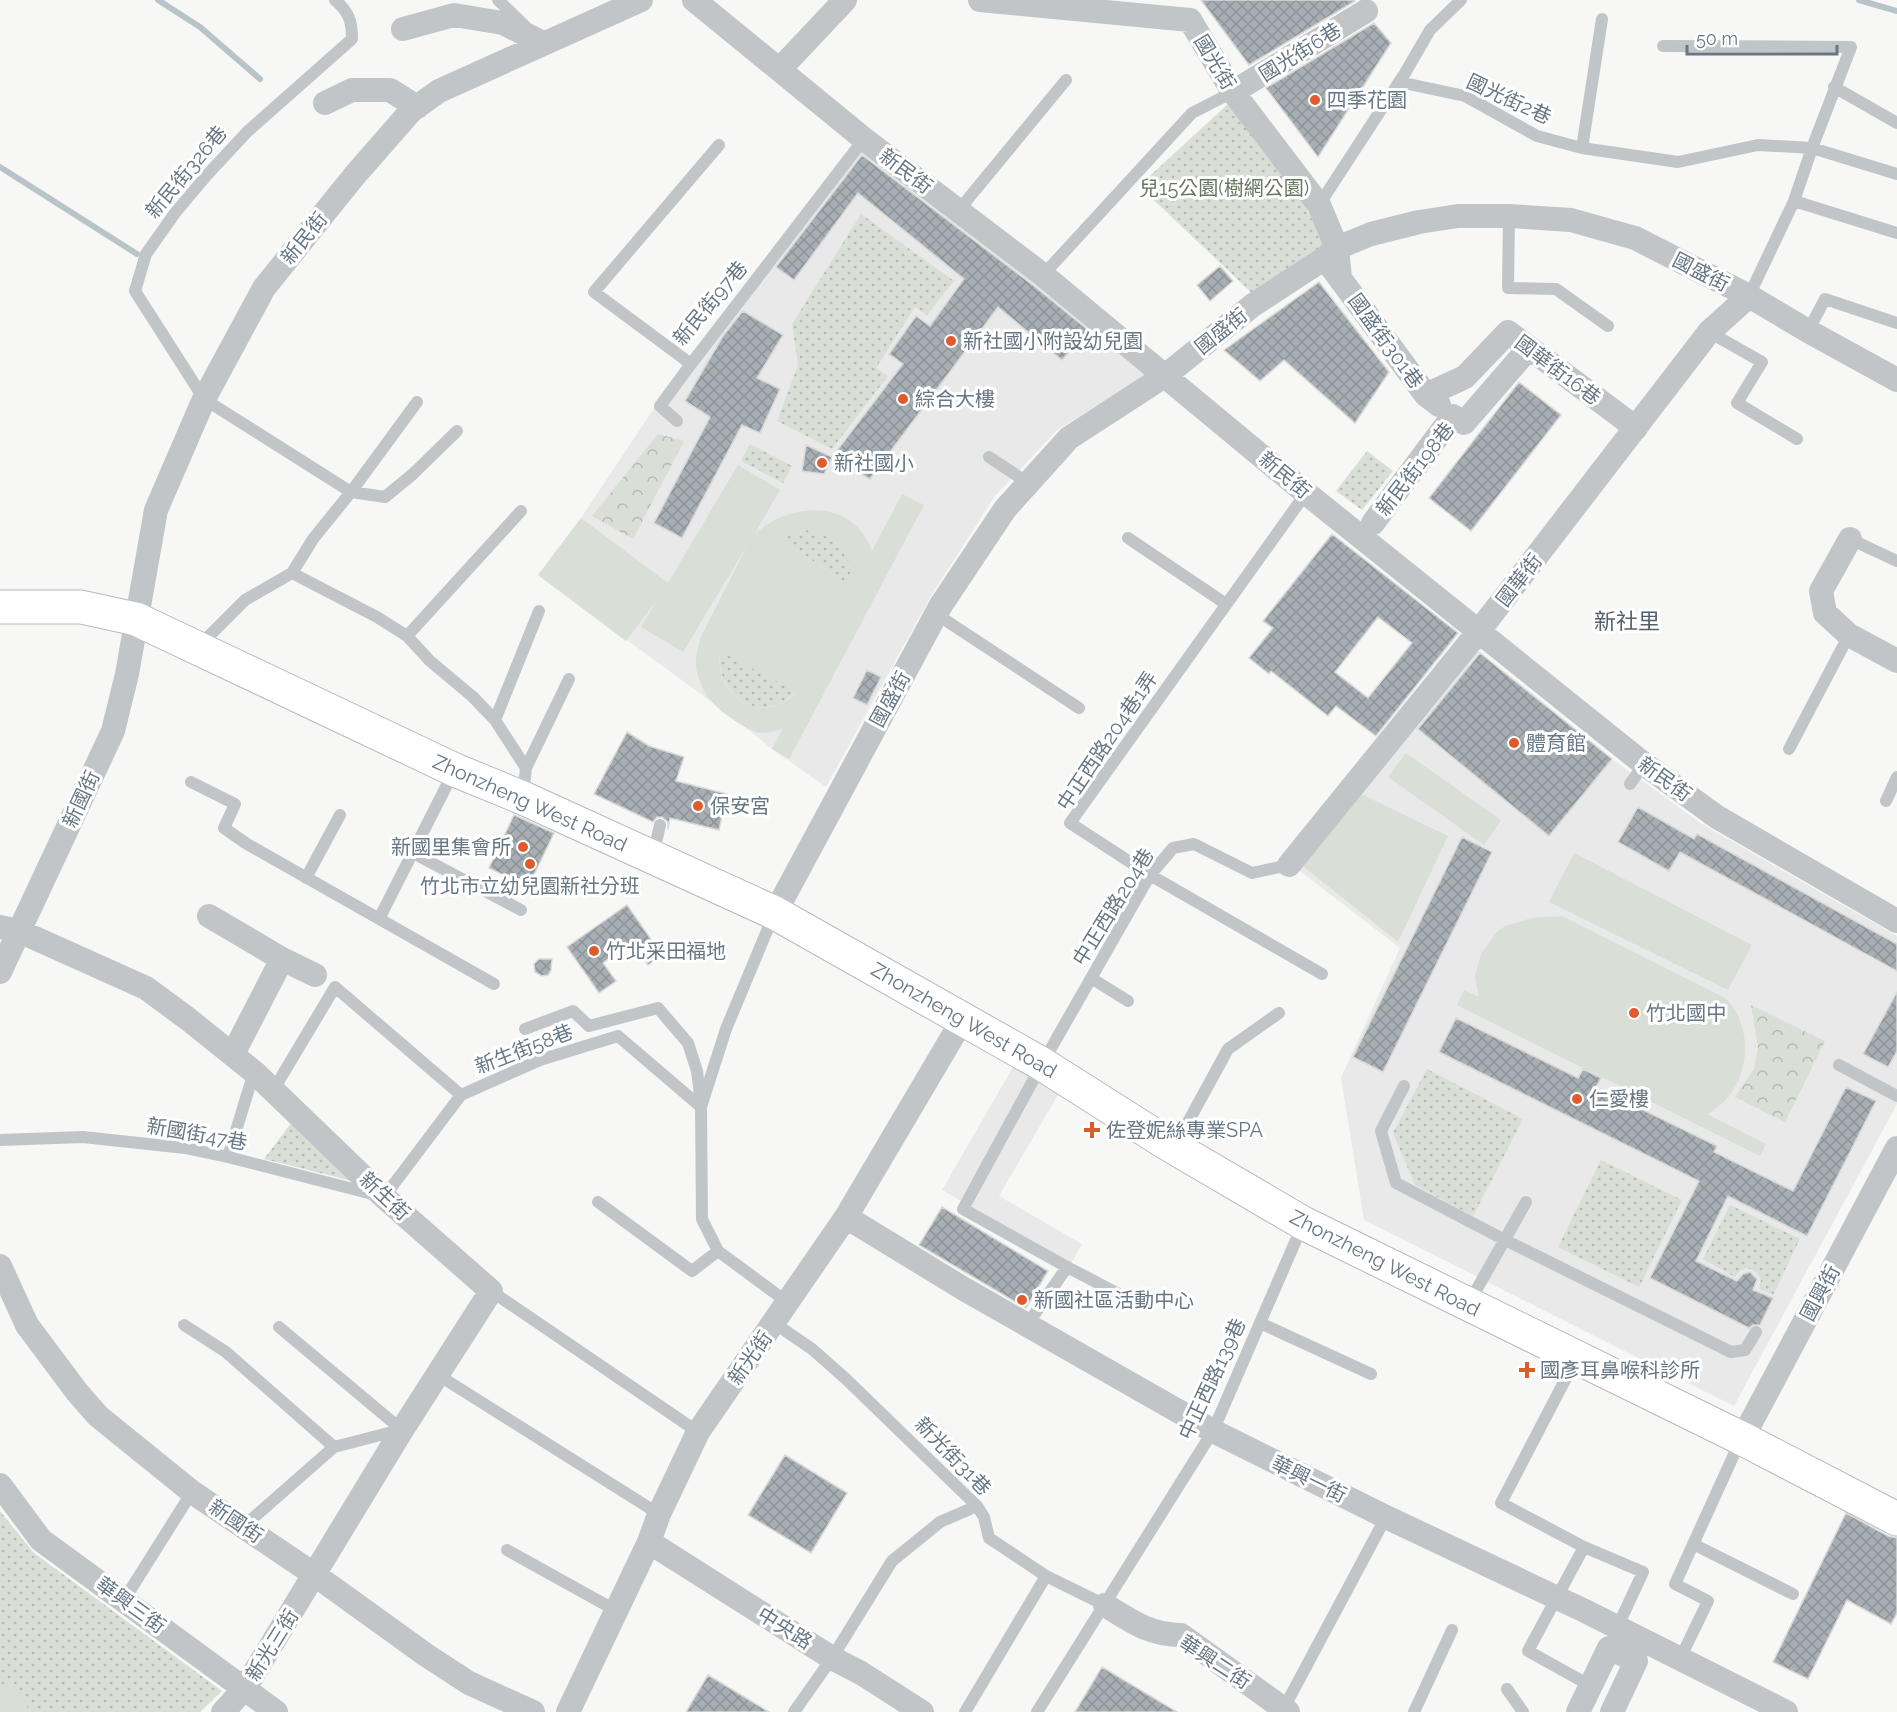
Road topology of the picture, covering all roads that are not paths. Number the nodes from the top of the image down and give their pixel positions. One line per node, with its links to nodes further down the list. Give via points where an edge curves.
1 (335, 0): 44 (lane, 新民街326巷, via 352,24 352,39 247,132 175,213 146,254 135,291)
2 (498, 0): 11 (lane)
3 (641, 0): 11 (street, 新民街)
4 (694, 0): 13 (street, 新民街)
5 (845, 0): 13 (street)
6 (980, 0): 17 (street, 國光街, via 1190,20)
7 (1456, 4): 15 (lane, via 1430,30)
8 (1366, 11): 17 (street, 國光街6巷)
9 (1602, 19): 23 (lane)
10 (404, 29): 11 (street, via 454,15 503,23)
11 (543, 43): 19 (street, 新民街, via 439,91)
12 (1663, 46): 16 (lane, via 1851,46)
13 (780, 69): 21 (street, 新民街)
14 (1066, 80): 28 (lane)
15 (1399, 82): 23 (lane, 國光街2巷, via 1465,96 1537,136); 27 (lane)
16 (1834, 87): 20 (lane); 24 (lane)
17 (1233, 92): 27 (street, 國光街); 32 (lane, via 1192,113)
18 (325, 103): 19 (street, via 352,90 390,90)
19 (417, 106): 44 (street, 新民街, via 355,175 264,288)
20 (1897, 123)
21 (864, 139): 28 (street, 新民街); 40 (lane, 新民街97巷)
22 (719, 145): 40 (lane, 新民街97巷, via 594,292)
23 (1582, 148): 24 (lane, 國光街2巷, via 1678,162 1758,145)
24 (1812, 148): 25 (lane, 國光街2巷); 26 (lane)
25 (1897, 174)
26 (1794, 201): 30 (lane); 34 (lane)
27 (1319, 205): 31 (street, 國光街)
28 (958, 211): 32 (street, 新民街)
29 (1509, 216): 31 (street, 國盛街, via 1458,216 1419,222 1371,234); 34 (street, 國盛街, via 1571,220 1635,238); 36 (lane, via 1508,288 1556,289)
30 (1897, 233)
31 (1331, 253): 33 (street, 國光街); 41 (street, 國盛街, via 1254,305)
32 (1043, 275): 41 (street, 新民街, via 1068,303)
33 (1340, 278): 43 (street, 國盛街301巷)
34 (1749, 296): 37 (street, 國華街); 38 (street, 國盛街)
35 (1897, 323): 38 (lane, via 1825,299)
36 (1608, 327)
37 (1709, 332): 48 (street, 國華街); 50 (lane, via 1762,362 1737,403)
38 (1808, 332): 42 (street, 國盛街)
39 (1530, 348): 43 (street, 國華街16巷, via 1508,332 1465,377); 46 (street, 新民街198巷, via 1464,423); 48 (street, 國華街16巷)
40 (691, 364): 47 (lane, via 660,406)
41 (1166, 375): 52 (street, 國盛街, via 1069,438); 54 (street, 新民街)
42 (1897, 380)
43 (1426, 395): 46 (street, 國盛街301巷)
44 (204, 399): 53 (lane); 65 (street, 新民街, via 156,510)
45 (417, 402): 53 (lane)
46 (1453, 416): 56 (street, 新民街198巷)
47 (677, 421)
48 (1636, 428): 66 (street, 國華街)
49 (457, 430): 53 (lane, via 385,497)
50 (1797, 439)
51 (989, 457): 52 (lane)
52 (1028, 483): 64 (street, 國盛街, via 1005,509)
53 (351, 492): 60 (lane, via 313,539)
54 (1306, 493): 61 (lane, 中正西路204巷1弄); 66 (street, 新民街)
55 (521, 511): 68 (lane)
56 (1374, 523)
57 (1128, 537): 61 (lane)
58 (1850, 540): 59 (lane); 67 (street, via 1821,591 1825,613)
59 (1897, 561)
60 (292, 573): 68 (lane); 69 (lane, via 245,600)
61 (1226, 604): 87 (lane, 中正西路204巷1弄, via 1070,823)
62 (0, 607): 65 (main road, Zhonzheng West Road, via 81,607)
63 (539, 611): 73 (lane)
64 (936, 614): 72 (lane); 90 (street, 國盛街)
65 (136, 619): 69 (main road, Zhonzheng West Road); 94 (street, 新國街, via 113,731)
66 (1479, 631): 75 (street, 新民街); 86 (street, 國華街)
67 (1849, 634): 70 (street); 74 (lane)
68 (407, 636): 73 (lane)
69 (198, 647): 76 (main road, Zhonzheng West Road)
70 (1897, 661)
71 (569, 679): 79 (lane)
72 (1079, 708)
73 (495, 720): 79 (lane)
74 (1790, 748)
75 (1644, 764): 80 (lane); 93 (street, 新民街, via 1717,817)
76 (454, 770): 79 (main road, Zhonzheng West Road); 84 (lane)
77 (1897, 777): 81 (lane)
78 (191, 782): 88 (lane, via 235,804 224,828)
79 (525, 783): 85 (main road, Zhonzheng West Road)
80 (1630, 784)
81 (1886, 801)
82 (340, 815): 88 (lane)
83 (660, 825): 85 (lane)
84 (413, 853): 89 (lane); 92 (lane)
85 (652, 857): 90 (main road, Zhonzheng West Road)
86 (1289, 865): 87 (lane, 中正西路204巷, via 1252,873 1194,844 1173,848)
87 (1150, 875): 97 (lane); 98 (lane, 中正西路204巷)
88 (306, 878): 92 (lane)
89 (521, 910)
90 (775, 912): 103 (main road, Zhonzheng West Road); 113 (lane, via 726,1029)
91 (209, 916): 95 (street)
92 (379, 919): 100 (lane)
93 (1897, 921)
94 (9, 929): 96 (street, 新國街); 105 (street, 新生街, via 146,988)
95 (282, 958): 99 (street); 105 (street)
96 (0, 972)
97 (1322, 974)
98 (1091, 978): 101 (lane); 106 (lane, 中正西路204巷)
99 (325, 981): 110 (lane); 111 (lane)
100 (494, 984)
101 (1128, 1001)
102 (1279, 1013): 115 (lane, via 1228,1049)
103 (963, 1019): 106 (main road, Zhonzheng West Road); 121 (street, 新光街)
104 (525, 1029): 113 (lane, via 573,1011 589,1026 658,1008 688,1043)
105 (233, 1054): 108 (street, 新生街)
106 (1042, 1064): 115 (main road, Zhonzheng West Road); 126 (lane, 中正西路204巷, via 963,1209)
107 (1839, 1065): 112 (lane)
108 (254, 1072): 110 (street, 新生街); 117 (lane)
109 (1404, 1086): 123 (lane, via 1381,1131 1396,1183)
110 (274, 1089): 118 (street, 新生街)
111 (461, 1095): 113 (lane, 新生街58巷, via 540,1060 618,1036); 118 (lane, 新生街58巷)
112 (1897, 1096)
113 (702, 1107): 124 (lane, via 702,1219)
114 (0, 1140): 117 (lane, 新國街47巷, via 83,1137 185,1148)
115 (1174, 1147): 122 (main road, Zhonzheng West Road)
116 (1897, 1148): 143 (street, 國興街)
117 (228, 1157): 118 (lane, 新國街47巷)
118 (384, 1197): 127 (street, 新生街)
119 (598, 1202): 124 (lane, via 692,1271)
120 (1526, 1202): 123 (lane)
121 (846, 1217): 128 (street, 新光街); 134 (street, 華興一街)
122 (1303, 1223): 130 (main road, Zhonzheng West Road); 132 (lane, 中正西路139巷)
123 (1505, 1240): 130 (lane); 136 (lane, via 1731,1352 1745,1350)
124 (717, 1251): 128 (lane)
125 (0, 1266): 146 (street, 新國街, via 27,1325 84,1400 98,1416)
126 (1067, 1267): 129 (lane); 134 (lane)
127 (491, 1291): 139 (street); 142 (lane)
128 (787, 1302): 131 (street, 新光街)
129 (1137, 1303)
130 (1468, 1305): 137 (main road, Zhonzheng West Road)
131 (774, 1323): 142 (street, 新光街); 147 (lane, 新光街31巷, via 846,1379)
132 (1260, 1323): 138 (lane); 141 (lane, 中正西路139巷)
133 (184, 1325): 144 (lane, via 226,1352)
134 (1027, 1325): 141 (street, 華興一街)
135 (279, 1327): 140 (lane)
136 (1756, 1332)
137 (1576, 1358): 143 (main road, Zhonzheng West Road); 154 (lane, via 1501,1503)
138 (1371, 1374)
139 (438, 1375): 140 (street); 148 (lane)
140 (402, 1430): 144 (lane); 156 (street)
141 (1213, 1431): 149 (street, 華興一街); 161 (lane, 中正西路139巷)
142 (698, 1432): 148 (street, 新光街)
143 (1741, 1438): 150 (main road, Zhonzheng West Road); 153 (lane)
144 (334, 1447): 151 (lane)
145 (0, 1485): 160 (street, 華興三街, via 41,1540)
146 (192, 1492): 151 (street, 新國街); 160 (lane)
147 (977, 1506): 157 (lane, 新光街31巷, via 989,1538); 165 (lane, via 940,1522 892,1560)
148 (659, 1514): 152 (street, 新光街)
149 (1386, 1517): 159 (street, 華興一街); 170 (lane)
150 (1897, 1519)
151 (244, 1526): 156 (street, 新國街)
152 (649, 1542): 162 (street, 新光街); 165 (street, 中央路)
153 (1693, 1544): 158 (lane); 166 (lane, via 1675,1584 1708,1601)
154 (1584, 1547): 159 (lane); 163 (lane, via 1642,1572)
155 (507, 1550): 162 (lane)
156 (315, 1575): 168 (street, 新光三街); 173 (street, 新國街, via 469,1683)
157 (1046, 1576): 161 (lane, 新光街31巷); 177 (lane)
158 (1793, 1594)
159 (1557, 1598): 163 (street, 華興一街); 167 (lane, via 1528,1651)
160 (123, 1600): 168 (street, 華興三街)
161 (1105, 1605): 170 (street, 華興二街, via 1142,1627 1163,1635 1181,1635); 178 (lane, 中正西路139巷)
162 (615, 1610): 174 (street, 新光街)
163 (1617, 1628): 166 (street, 華興一街)
164 (1452, 1630): 179 (lane)
165 (832, 1658): 175 (lane); 176 (street, 中央路)
166 (1680, 1659): 183 (street, 華興一街)
167 (1591, 1686): 181 (street); 182 (street, via 1609,1648 1636,1660)
168 (245, 1688): 171 (street, 新光三街); 172 (street, 華興三街)
169 (1507, 1689): 180 (lane)
170 (1286, 1710)
171 (223, 1712)
172 (276, 1712)
173 (533, 1712)
174 (568, 1712)
175 (794, 1712)
176 (922, 1712)
177 (965, 1712)
178 (1036, 1712)
179 (1414, 1712)
180 (1523, 1712)
181 (1578, 1712)
182 (1612, 1712)
183 (1786, 1712)

